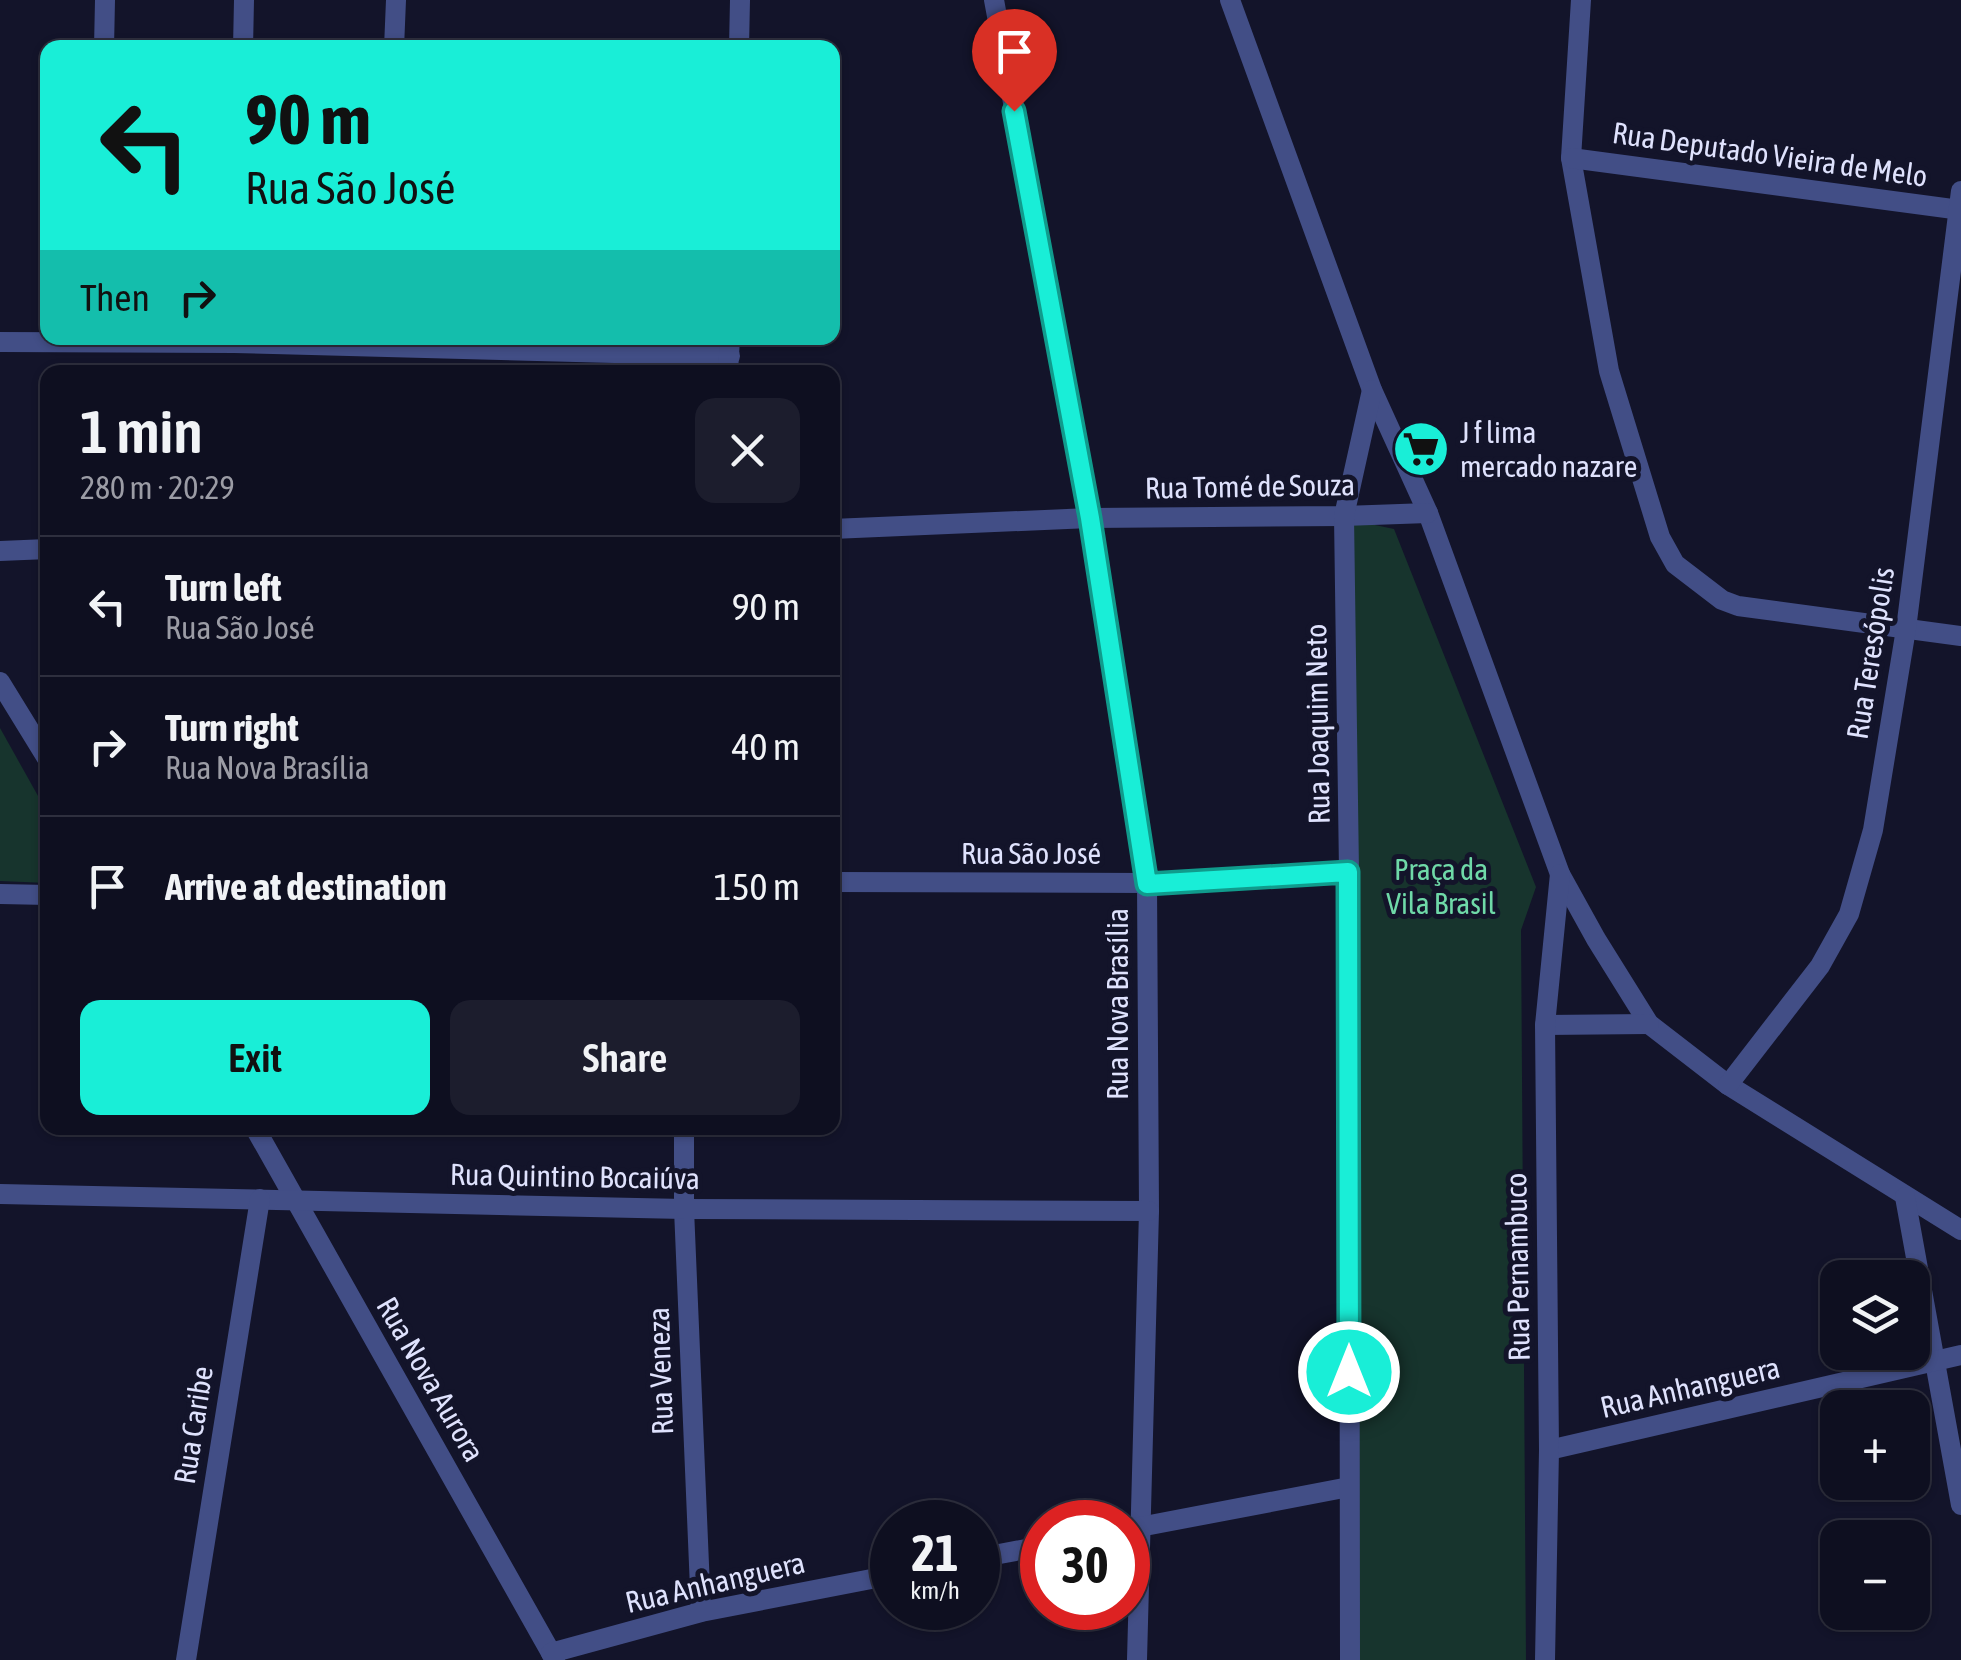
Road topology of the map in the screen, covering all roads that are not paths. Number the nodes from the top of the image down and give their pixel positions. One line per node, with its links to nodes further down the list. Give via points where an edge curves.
1 (106, 0): 8 (street)
2 (244, 0): 9 (street)
3 (396, 0): 10 (street)
4 (740, 0): 11 (street)
5 (994, 0): 21 (street, Rua Nova Brasília)
6 (1230, 0): 18 (street)
7 (1581, 0): 12 (street)
8 (104, 40)
9 (243, 40)
10 (394, 40)
11 (739, 40)
12 (1571, 158): 13 (street, Rua Deputado Vieira de Melo); 25 (street, via 1609,370 1660,537 1675,564 1738,606)
13 (1960, 203): 25 (street, Rua Teresópolis)
14 (40, 341): 15 (street)
15 (0, 342)
16 (462, 345): 17 (street)
17 (729, 355)
18 (1372, 390): 19 (street); 20 (street, Rua Joaquim Neto)
19 (1428, 513): 20 (street, Rua Tomé de Souza); 30 (street)
20 (1344, 516): 21 (street, Rua Tomé de Souza); 29 (street, Rua Joaquim Neto)
21 (1090, 518): 22 (street, Rua Tomé de Souza); 32 (street, Rua Nova Brasília)
22 (840, 529)
23 (40, 549): 24 (street)
24 (0, 551)
25 (1906, 630): 26 (street); 37 (street, Rua Teresópolis, via 1873,830 1849,914 1820,966)
26 (1961, 636)
27 (0, 682): 28 (street)
28 (40, 747)
29 (1348, 872): 32 (street, Rua São José); 50 (street, Rua Joaquim Neto)
30 (1560, 874): 35 (street, Rua Pernambuco); 36 (street)
31 (840, 882): 32 (street, Rua São José)
32 (1147, 884): 45 (street, Rua Nova Brasília)
33 (0, 894): 34 (street)
34 (40, 895)
35 (1545, 1024): 36 (street); 49 (street, Rua Pernambuco)
36 (1649, 1024): 37 (street)
37 (1728, 1085): 41 (street)
38 (260, 1135): 43 (street, Rua Nova Aurora)
39 (684, 1135): 44 (street, Rua Veneza)
40 (0, 1194): 42 (street, Rua Quintino Bocaiúva)
41 (1905, 1197): 46 (street); 48 (street)
42 (260, 1199): 43 (street, Rua Quintino Bocaiúva); 58 (street, Rua Caribe)
43 (294, 1200): 44 (street, Rua Quintino Bocaiúva); 57 (street, Rua Nova Aurora)
44 (684, 1209): 45 (street, Rua Quintino Bocaiúva); 55 (street, Rua Veneza)
45 (1148, 1211): 51 (street, Rua Nova Brasília)
46 (1961, 1230)
47 (1961, 1355): 48 (street, Rua Anhanguera)
48 (1934, 1363): 49 (street, Rua Anhanguera); 52 (street)
49 (1549, 1450): 61 (street, Rua Pernambuco)
50 (1349, 1487): 53 (street); 60 (street, Rua Joaquim Neto)
51 (1134, 1500)
52 (1961, 1505)
53 (1150, 1525)
54 (870, 1579): 55 (street, Rua Anhanguera)
55 (700, 1612): 57 (street, Rua Anhanguera)
56 (1136, 1630): 59 (street, Rua Nova Brasília)
57 (553, 1656)
58 (186, 1660)
59 (1137, 1660)
60 (1350, 1660)
61 (1545, 1660)

